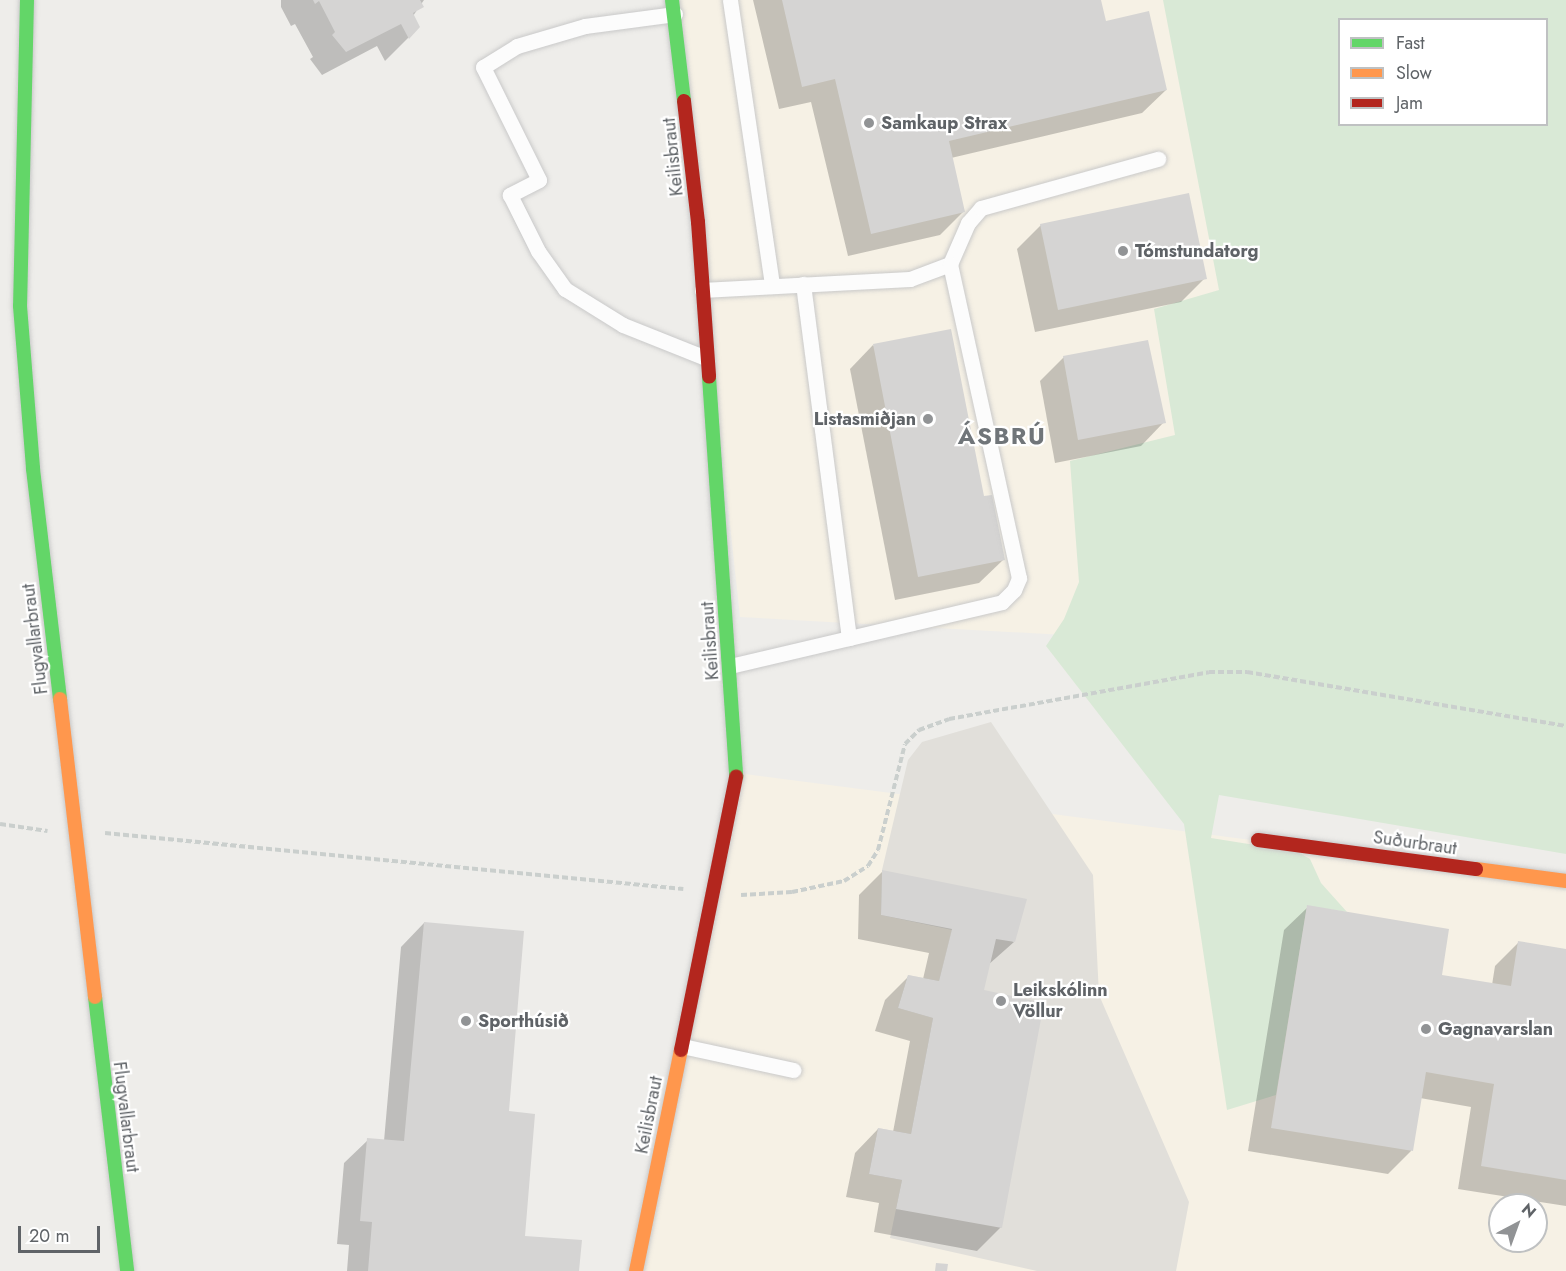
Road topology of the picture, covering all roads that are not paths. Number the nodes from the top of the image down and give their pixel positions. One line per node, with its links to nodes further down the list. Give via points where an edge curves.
1 (27, 0): 16 (street, Flugvallarbraut, via 20,306 33,469)
2 (730, 0): 7 (lane)
3 (674, 7): 8 (street, Keilisbraut); 9 (lane, via 585,26 517,46 483,67 539,180 510,195 538,251 565,290 623,326)
4 (1158, 159): 5 (lane, via 981,208 968,223)
5 (950, 264): 6 (lane, via 910,279); 10 (lane, via 1019,578 1002,602)
6 (803, 284): 7 (lane); 10 (lane)
7 (772, 286): 8 (lane)
8 (702, 290): 9 (street, Keilisbraut)
9 (706, 358): 11 (street, Keilisbraut)
10 (849, 638): 11 (lane)
11 (730, 666): 14 (street, Keilisbraut, via 737,773)
12 (1258, 840): 13 (street, Suðurbraut)
13 (1566, 881)
14 (682, 1046): 15 (lane); 17 (street, Keilisbraut)
15 (793, 1070)
16 (127, 1271)
17 (636, 1271)

